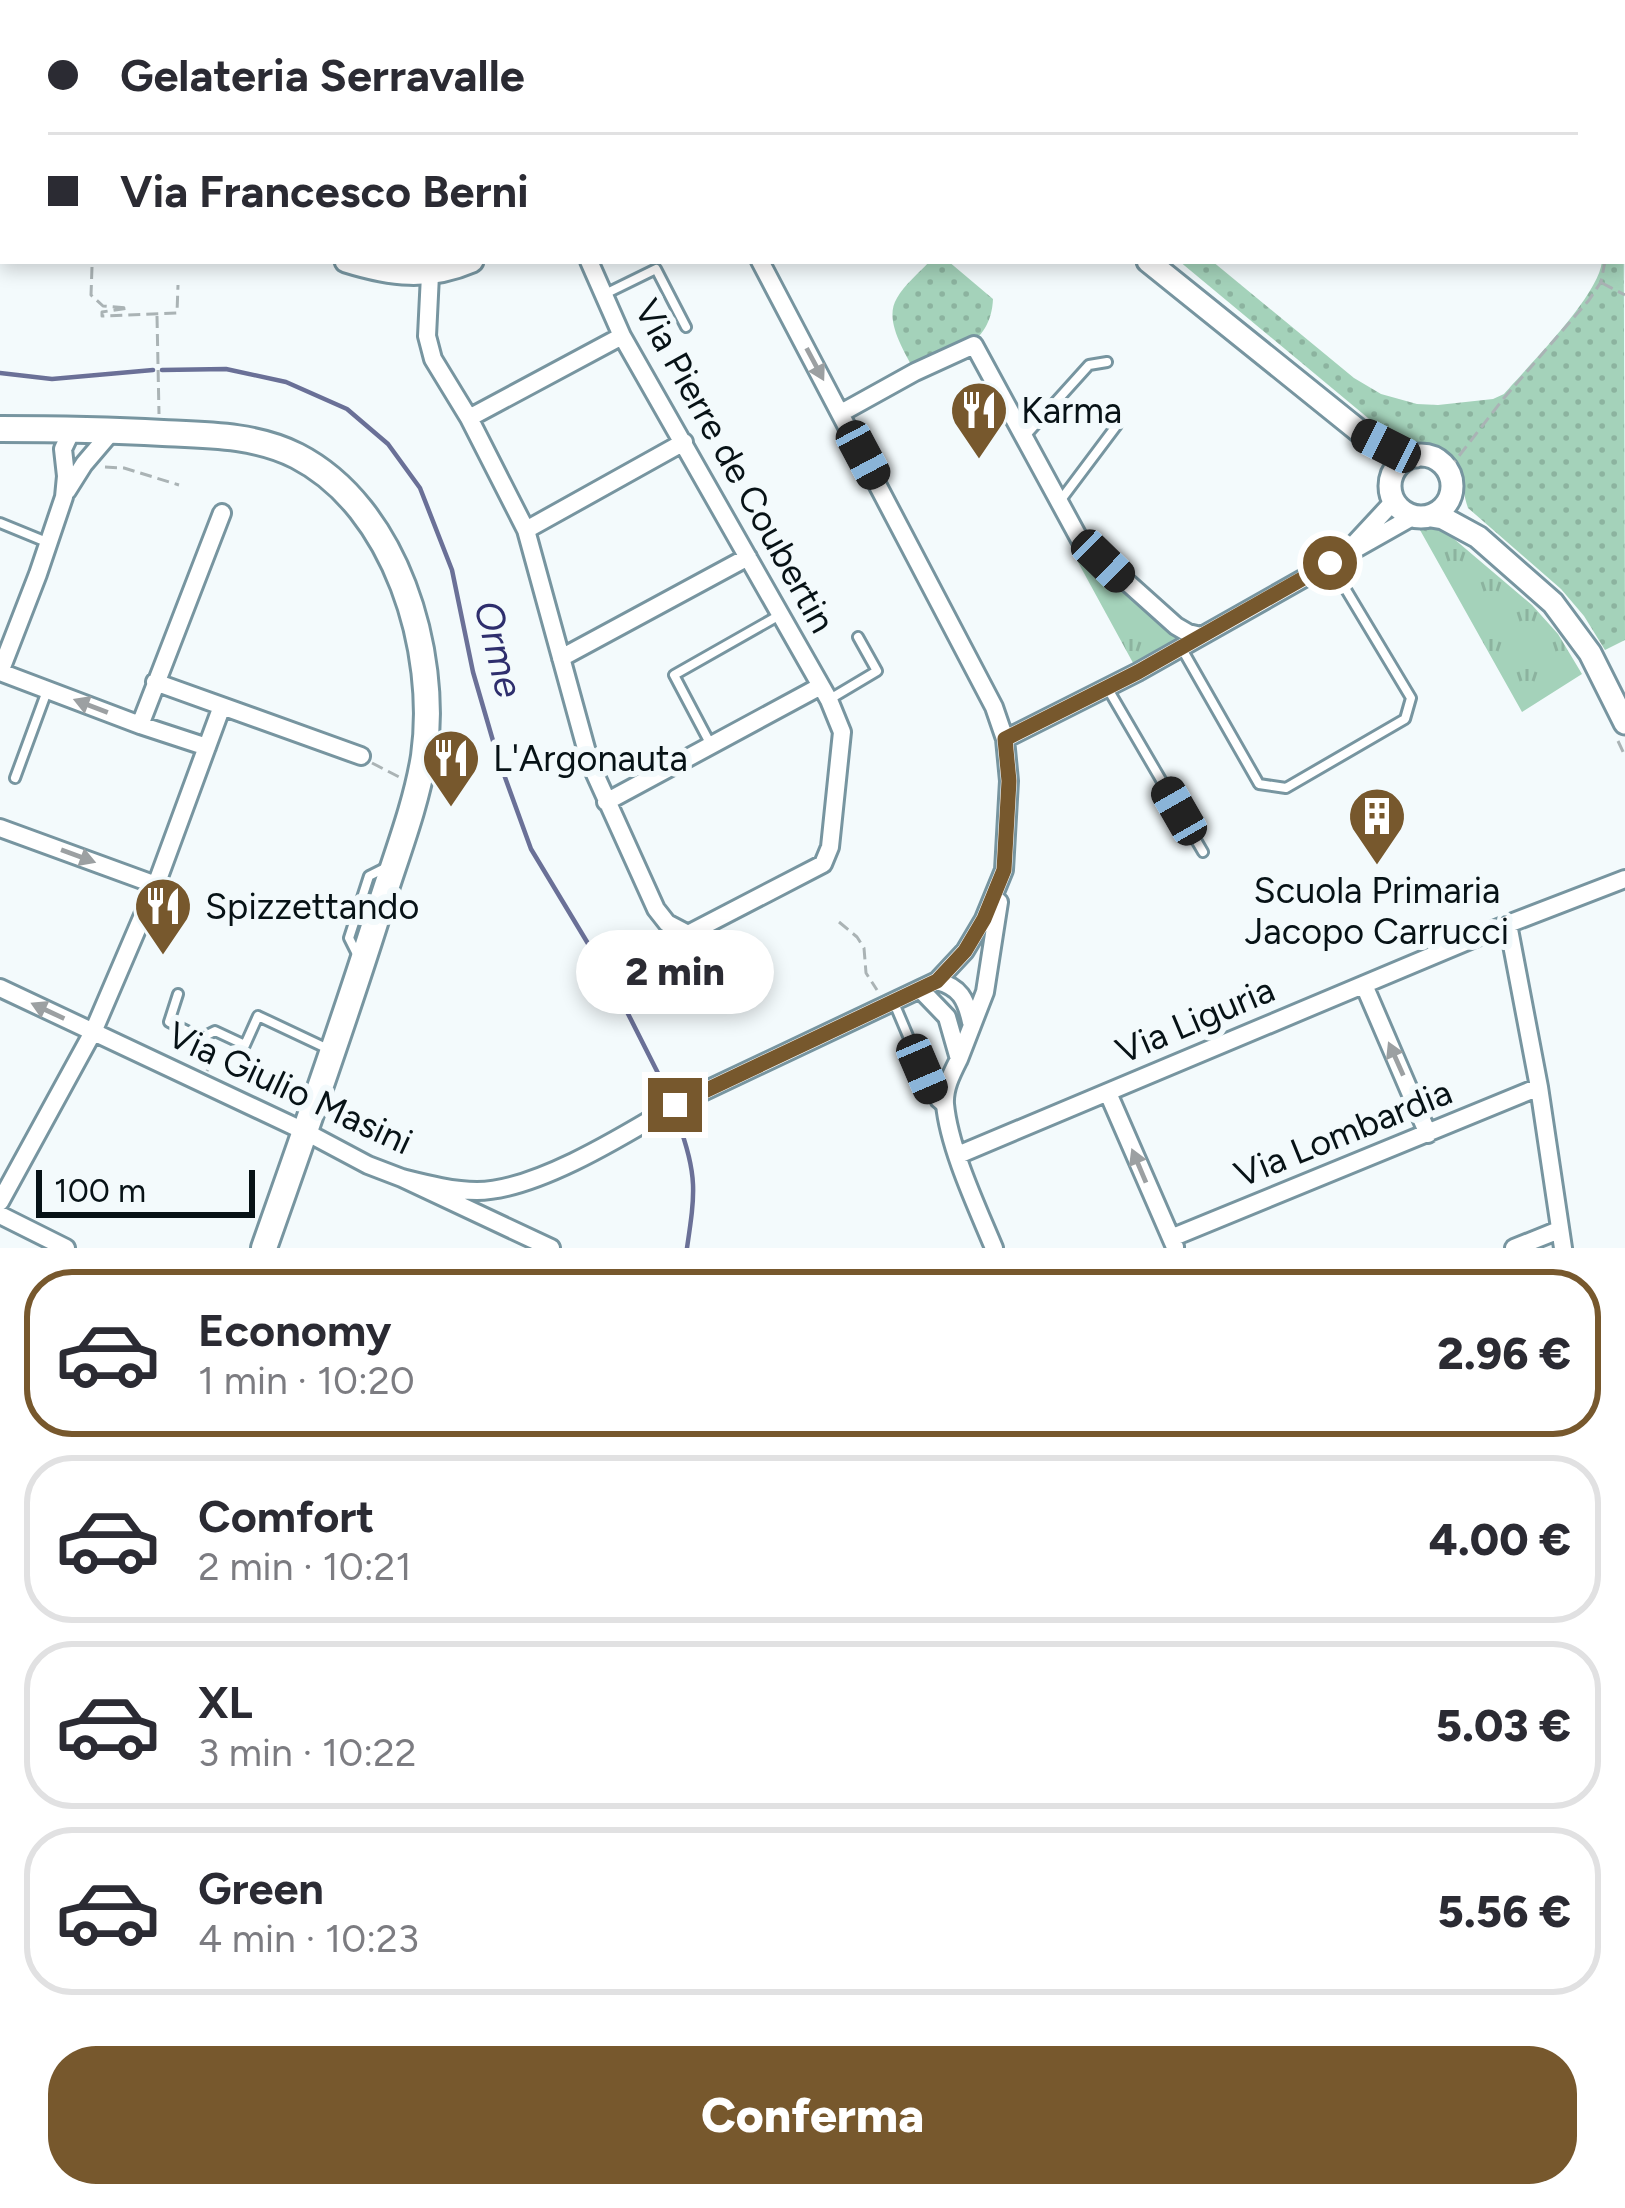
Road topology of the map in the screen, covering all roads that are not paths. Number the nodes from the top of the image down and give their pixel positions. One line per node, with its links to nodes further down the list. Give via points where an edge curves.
1 (355, 264): 6 (street)
2 (463, 264): 6 (street)
3 (590, 264): 7 (street, Via Pierre de Coubertin)
4 (762, 264): 11 (street, one-way to 11)
5 (1152, 264): 17 (street)
6 (430, 275): 12 (street, via 433,359)
7 (604, 295): 8 (lane, via 656,269); 9 (street, Via Pierre de Coubertin)
8 (686, 328)
9 (622, 336): 12 (street); 19 (street, Via Pierre de Coubertin)
10 (1107, 362): 18 (lane, via 1089,364)
11 (841, 413): 18 (street, via 974,345); 47 (street)
12 (469, 418): 29 (street)
13 (1117, 425): 25 (lane)
14 (0, 429): 15 (main road)
15 (37, 429): 16 (main road); 21 (street)
16 (91, 430): 21 (street, via 63,448); 24 (street, via 90,465); 67 (main road, via 222,435 295,455 329,477 374,525 409,602 427,703 424,754)
17 (1364, 434): 20 (street); 23 (street)
18 (1024, 437): 25 (street)
19 (684, 442): 29 (street); 32 (street, Via Pierre de Coubertin)
20 (1416, 456): 22 (street, via 1435,459); 23 (street, via 1400,464)
21 (63, 461): 24 (street)
22 (1450, 482): 27 (street, via 1444,507); 30 (street, via 1454,505)
23 (1392, 490): 27 (street, via 1399,508); 33 (street)
24 (64, 497): 31 (street)
25 (1059, 502): 35 (street, via 1080,540 1125,583 1176,626)
26 (222, 513): 40 (street)
27 (1422, 516): 30 (street); 33 (street)
28 (0, 524): 31 (lane)
29 (526, 530): 38 (street)
30 (1478, 537): 46 (street, via 1564,615 1590,653)
31 (49, 544): 39 (street)
32 (748, 557): 34 (street, Via Pierre de Coubertin); 38 (street)
33 (1337, 560): 35 (street); 37 (lane, via 1411,698 1406,719 1286,788 1259,784)
34 (780, 615): 43 (street, Via Pierre de Coubertin); 48 (lane, via 674,675)
35 (1201, 636): 37 (street)
36 (858, 638): 43 (lane, via 877,671)
37 (1181, 648): 41 (street)
38 (561, 658): 52 (street)
39 (0, 672): 42 (street)
40 (155, 682): 44 (street); 45 (street)
41 (1107, 688): 47 (street); 54 (lane)
42 (47, 690): 45 (street, one-way to 42); 51 (lane)
43 (824, 693): 48 (street); 52 (street, Via Pierre de Coubertin, via 842,732 823,864 688,934 656,909)
44 (222, 706): 49 (street); 50 (street)
45 (140, 724): 49 (street)
46 (1620, 728)
47 (1005, 739): 55 (street)
48 (711, 745): 52 (street)
49 (207, 747): 57 (street)
50 (361, 756)
51 (15, 778)
52 (606, 802)
53 (0, 827): 57 (street, one-way to 57)
54 (1203, 852)
55 (1004, 870): 59 (street, via 965,951); 65 (street, via 985,992)
56 (1625, 879): 58 (street, Via Liguria)
57 (156, 885): 66 (street)
58 (1508, 924): 60 (street, Via Liguria); 69 (street)
59 (937, 981): 62 (street); 65 (street, via 967,1001)
60 (1364, 985): 70 (street, Via Liguria); 73 (street, one-way to 60)
61 (0, 988): 66 (street, Via Giulio Masini, one-way to 61)
62 (920, 989): 64 (street); 68 (street, via 947,1017)
63 (178, 994): 67 (lane, via 169,1022 201,1038 214,1031 245,1045 258,1016)
64 (894, 1001): 71 (lane, via 936,1102); 75 (street, via 527,1183 475,1192)
65 (971, 1022): 68 (street)
66 (93, 1032): 72 (street, Via Giulio Masini); 76 (street)
67 (333, 1052): 72 (main road)
68 (958, 1059): 71 (street)
69 (1539, 1087): 73 (street, Via Lombardia); 78 (street)
70 (1108, 1093): 74 (street, Via Liguria); 79 (street, one-way to 70)
71 (947, 1111): 74 (street)
72 (306, 1132): 75 (street, Via Giulio Masini); 81 (main road)
73 (1428, 1134): 79 (street, Via Lombardia)
74 (958, 1155): 83 (street)
75 (403, 1178): 82 (street, Via Giulio Masini)
76 (0, 1202)
77 (0, 1215): 80 (street)
78 (1561, 1239): 84 (street)
79 (1173, 1243)
80 (66, 1248)
81 (264, 1248)
82 (551, 1248)
83 (994, 1248)
84 (1514, 1248)

